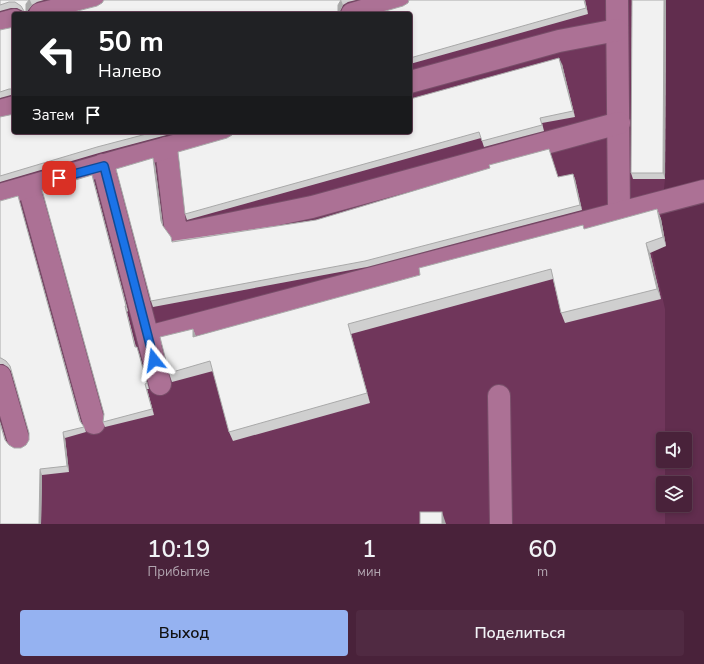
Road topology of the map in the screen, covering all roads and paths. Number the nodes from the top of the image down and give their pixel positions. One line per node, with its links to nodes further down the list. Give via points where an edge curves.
1 (96, 0): 4 (lane)
2 (401, 0): 5 (lane)
3 (617, 0): 8 (lane)
4 (48, 12)
5 (359, 12)
6 (12, 21): 7 (lane)
7 (0, 24)
8 (617, 30): 9 (lane, via 559,41); 12 (lane)
9 (412, 81)
10 (12, 108): 11 (lane)
11 (0, 111)
12 (619, 123): 14 (lane, via 312,208 180,234 175,225); 19 (lane)
13 (218, 134): 14 (lane)
14 (166, 148): 15 (lane)
15 (104, 166): 16 (lane); 20 (lane)
16 (29, 187): 18 (lane); 24 (lane)
17 (704, 191): 19 (lane)
18 (0, 195)
19 (619, 213): 20 (lane)
20 (148, 337): 22 (lane)
21 (0, 376): 25 (lane)
22 (160, 384)
23 (499, 396): 26 (lane)
24 (94, 423)
25 (19, 442)
26 (501, 524)

